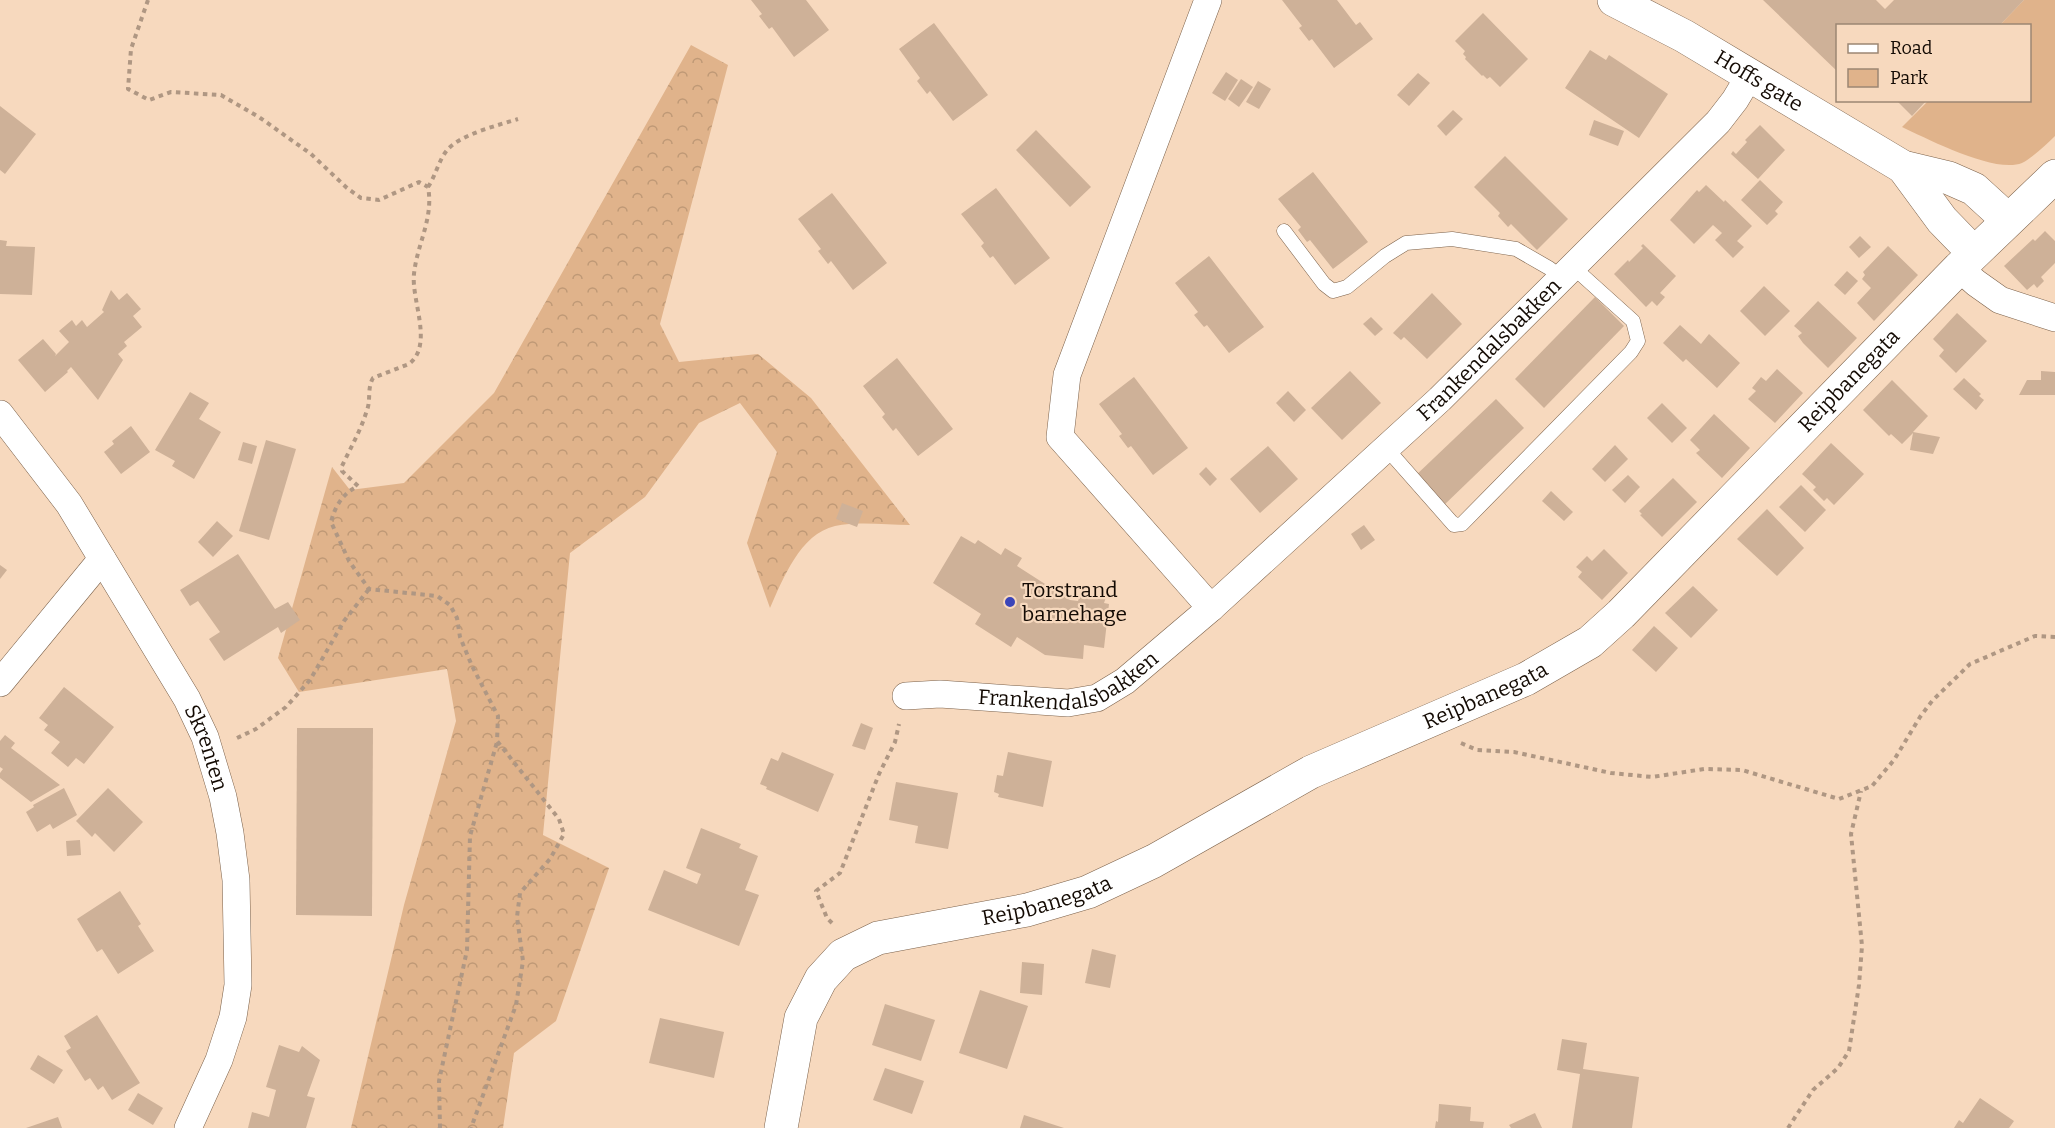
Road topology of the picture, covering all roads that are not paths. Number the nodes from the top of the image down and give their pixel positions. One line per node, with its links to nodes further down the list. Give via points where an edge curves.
1 (1209, 0): 14 (street, via 1067,375 1060,437)
2 (1614, 0): 3 (main road, Hoffs gate)
3 (1750, 75): 4 (main road, Hoffs gate); 9 (street, Frankendalsbakken, via 1718,122)
4 (1903, 167): 6 (main road, Hoffs gate, via 1949,178 1974,189); 8 (main road, Hoffs gate)
5 (2055, 176): 6 (main road, Reipbanegata)
6 (2008, 220): 8 (main road, Reipbanegata)
7 (1284, 231): 9 (lane, via 1333,291 1347,287 1406,243 1452,239 1516,249 1549,268)
8 (1966, 260): 10 (street, via 1976,283 2000,300); 18 (main road, Reipbanegata, via 1590,642 1527,679 1311,772 1154,861 1088,892 1027,910 878,938 843,955 821,979 801,1018)
9 (1568, 273): 12 (street, Frankendalsbakken); 12 (lane, via 1633,321 1638,342 1462,524 1454,525)
10 (2055, 318)
11 (0, 414): 13 (street, Skrenten, via 69,504)
12 (1387, 449): 14 (street, Frankendalsbakken)
13 (102, 559): 15 (street); 17 (street, Skrenten, via 206,737 230,833 238,925 236,996 219,1060)
14 (1211, 608): 16 (street, Frankendalsbakken, via 1125,681 1097,698 1068,703 940,694)
15 (0, 683)
16 (906, 696)
17 (188, 1128)
18 (781, 1128)

